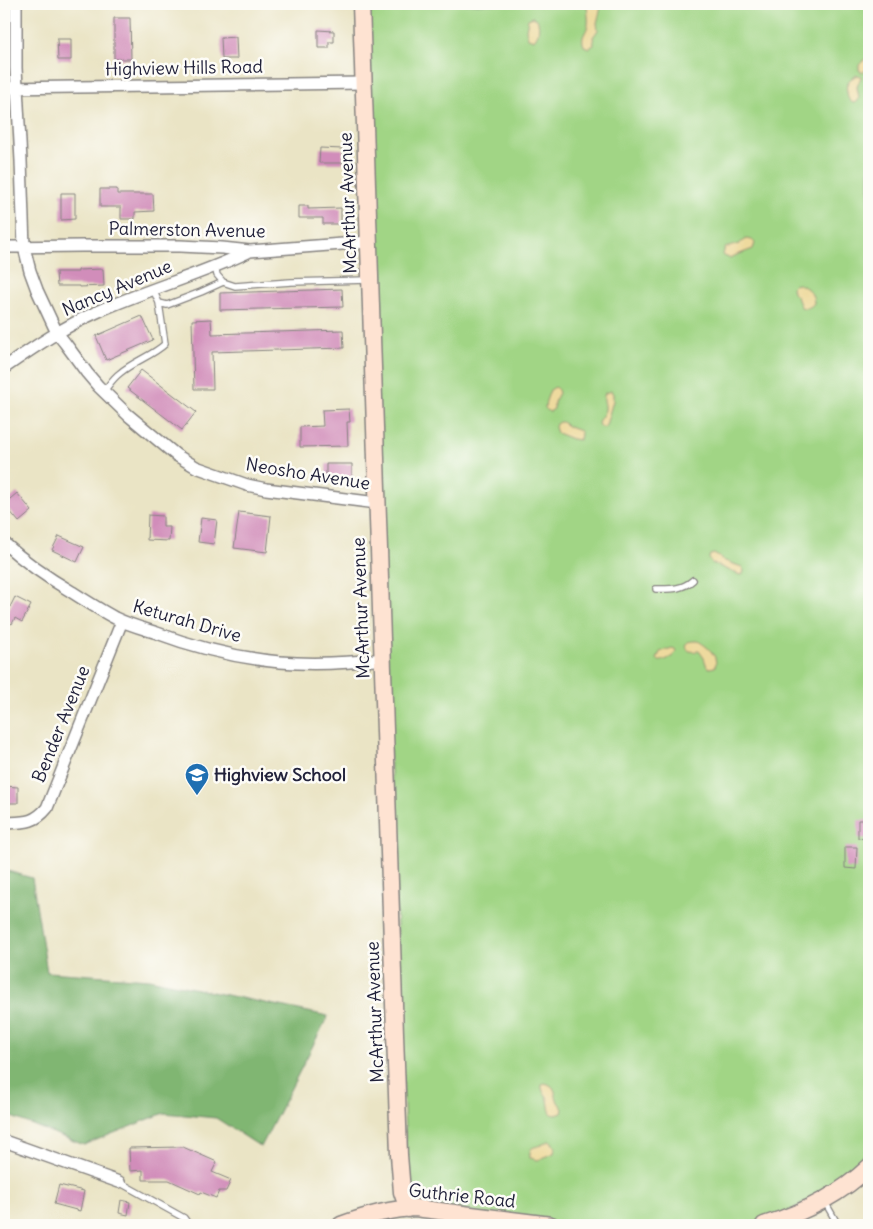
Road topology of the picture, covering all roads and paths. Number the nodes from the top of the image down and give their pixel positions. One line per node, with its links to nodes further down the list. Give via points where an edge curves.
1 (16, 4): 5 (street, Neosho Avenue)
2 (361, 4): 3 (street, McArthur Avenue)
3 (364, 83): 5 (street, Highview Hills Road); 6 (street, McArthur Avenue)
4 (4, 88): 5 (street, Highview Hills Road)
5 (17, 88): 8 (street, Neosho Avenue)
6 (369, 242): 9 (street, Palmerston Avenue); 11 (street, McArthur Avenue)
7 (4, 247): 8 (street, Palmerston Avenue)
8 (24, 247): 9 (street, Palmerston Avenue, via 180,246); 15 (street, Neosho Avenue, via 34,284)
9 (250, 251): 10 (street, Nancy Avenue)
10 (215, 266): 12 (lane); 13 (street, Nancy Avenue)
11 (370, 280): 12 (lane, via 235,286); 18 (street, McArthur Avenue)
12 (223, 282): 14 (lane, via 167,304)
13 (153, 289): 14 (lane); 15 (street, Nancy Avenue)
14 (159, 303): 17 (lane, via 165,344 121,372)
15 (57, 333): 16 (street, Nancy Avenue); 17 (street, Neosho Avenue)
16 (4, 368)
17 (104, 391): 18 (street, Neosho Avenue, via 176,455 206,471 266,489)
18 (377, 503): 23 (street, McArthur Avenue)
19 (4, 544): 22 (street, Keturah Drive, via 50,579)
20 (693, 580): 21 (lane, via 677,588)
21 (656, 589)
22 (122, 621): 23 (street, Keturah Drive, via 196,646 262,660 317,663); 24 (street, Bender Avenue, via 47,808 31,821)
23 (383, 659): 29 (street, McArthur Avenue, via 399,1155 402,1192)
24 (4, 823)
25 (4, 1140): 27 (street)
26 (869, 1167): 28 (street)
27 (119, 1182): 30 (lane, via 184,1218)
28 (824, 1200): 33 (street, via 802,1212); 34 (lane)
29 (408, 1208): 31 (street, Guthrie Road, via 382,1212); 32 (street, Guthrie Road)
30 (189, 1225)
31 (342, 1225)
32 (550, 1225)
33 (764, 1225)
34 (838, 1225)

